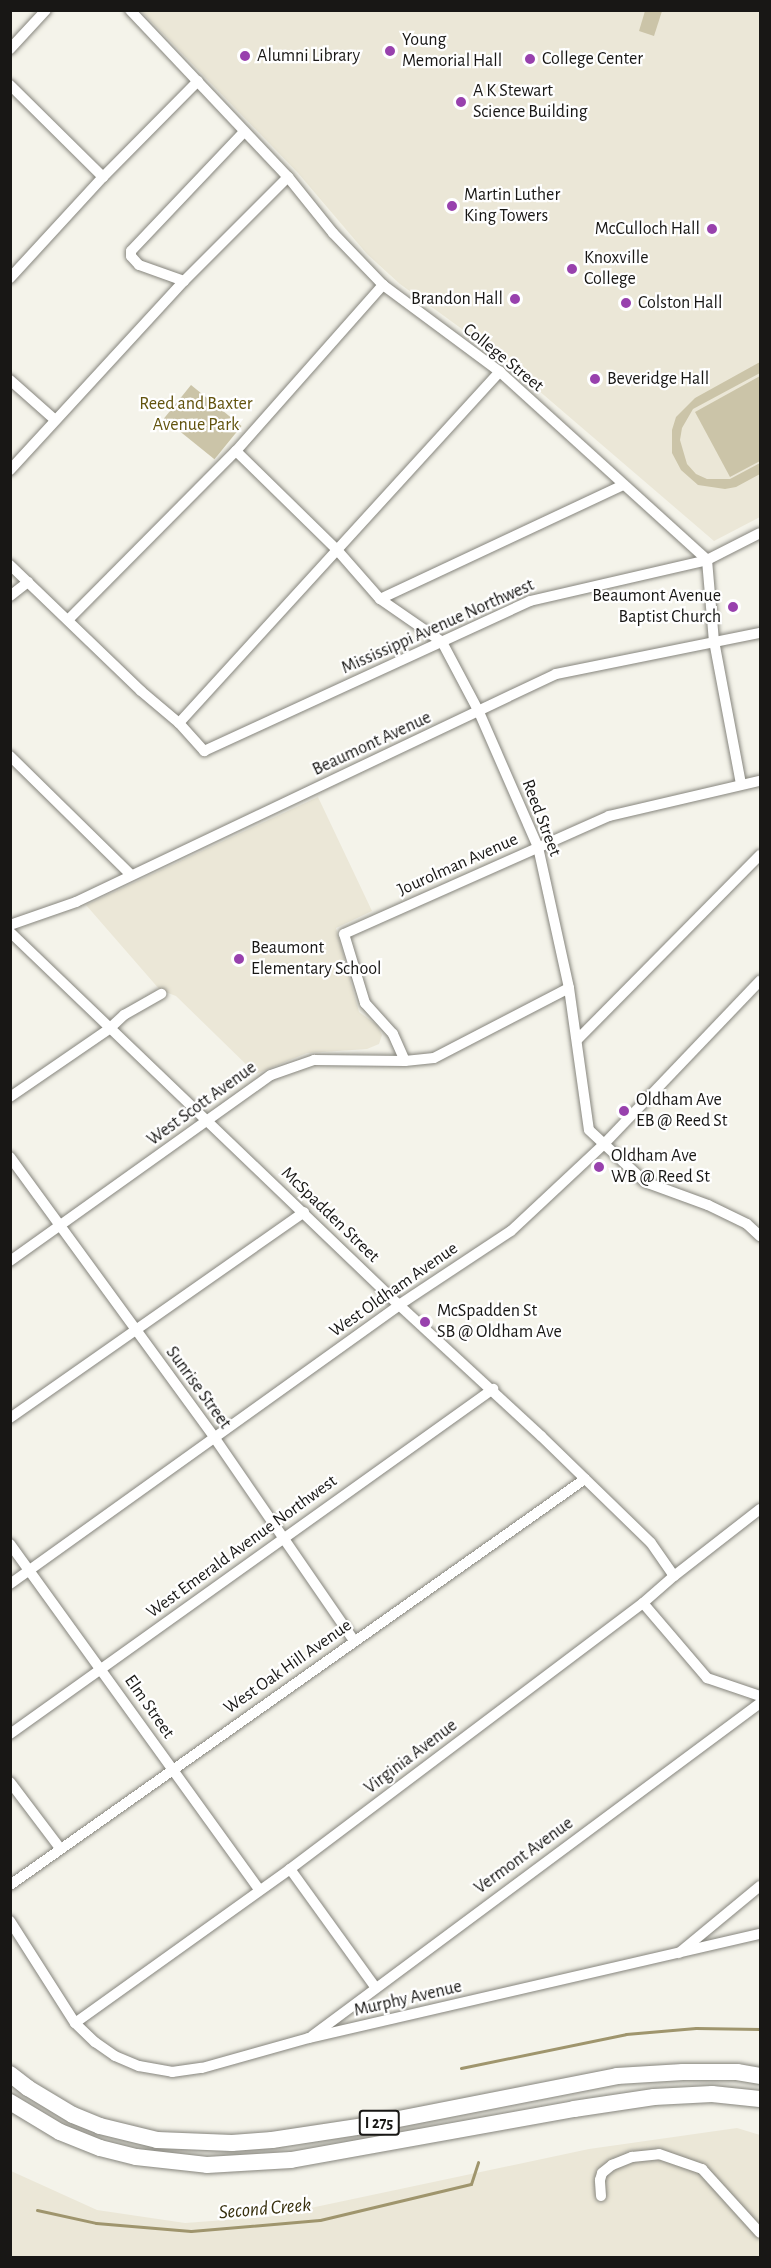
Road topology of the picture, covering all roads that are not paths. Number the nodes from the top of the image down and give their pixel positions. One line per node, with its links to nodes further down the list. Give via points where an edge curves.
1 (46, 10): 3 (street)
2 (130, 10): 4 (street, College Street)
3 (10, 49)
4 (198, 81): 6 (street, College Street); 7 (street)
5 (10, 85): 7 (street)
6 (244, 132): 8 (street, College Street); 10 (street, via 131,251 139,265)
7 (103, 177): 9 (street)
8 (288, 177): 10 (street); 11 (street, College Street, via 333,233)
9 (10, 278)
10 (184, 281): 14 (street)
11 (383, 285): 12 (street, College Street); 15 (street)
12 (500, 372): 17 (street, College Street); 19 (street)
13 (10, 380): 14 (street)
14 (56, 420): 16 (street)
15 (236, 451): 19 (street, Reed Street); 25 (street)
16 (10, 470)
17 (623, 485): 20 (street, College Street); 24 (street)
18 (760, 533): 20 (street, Mississippi Avenue Northwest)
19 (338, 552): 24 (street, Reed Street); 30 (street)
20 (707, 560): 27 (street); 28 (street, Mississippi Avenue Northwest, via 530,601)
21 (10, 565): 22 (street)
22 (28, 582): 23 (street); 25 (street)
23 (10, 596)
24 (380, 598): 28 (street, Reed Street)
25 (68, 620): 30 (street)
26 (760, 633): 27 (street, Beaumont Avenue)
27 (714, 641): 29 (street, Beaumont Avenue, via 556,675); 33 (street)
28 (442, 642): 29 (street, Reed Street); 30 (street, Mississippi Avenue Northwest, via 204,751)
29 (479, 712): 34 (street, Reed Street); 36 (street, Beaumont Avenue)
30 (179, 723)
31 (10, 756): 36 (street)
32 (760, 782): 33 (street, Jourolman Avenue)
33 (741, 784): 34 (street, Jourolman Avenue, via 609,816)
34 (538, 847): 40 (street, Reed Street); 44 (street, Jourolman Avenue, via 344,934 365,1003 393,1034)
35 (760, 855): 43 (street)
36 (131, 875): 37 (street, Beaumont Avenue, via 76,902)
37 (10, 925)
38 (10, 932): 42 (street, McSpadden Street)
39 (760, 981): 47 (street, West Oldham Avenue)
40 (569, 988): 43 (street, Reed Street); 44 (street, West Scott Avenue, via 434,1058)
41 (160, 994): 42 (street, via 124,1015)
42 (109, 1029): 45 (street); 46 (street, McSpadden Street)
43 (578, 1039): 47 (street, Reed Street, via 589,1130)
44 (405, 1061): 46 (street, West Scott Avenue, via 314,1060 271,1075)
45 (10, 1098)
46 (207, 1122): 49 (street, McSpadden Street); 50 (street, West Scott Avenue)
47 (604, 1144): 51 (street, Reed Street, via 645,1182 708,1204 747,1224); 53 (street, West Oldham Avenue, via 511,1231)
48 (10, 1157): 50 (street, Sunrise Street)
49 (304, 1212): 53 (street, McSpadden Street); 54 (street)
50 (59, 1225): 52 (street, West Scott Avenue); 54 (street, Sunrise Street)
51 (760, 1236)
52 (10, 1261)
53 (399, 1305): 55 (street, McSpadden Street); 57 (street, West Oldham Avenue)
54 (135, 1330): 56 (street); 57 (street, Sunrise Street)
55 (493, 1389): 58 (street, McSpadden Street); 60 (street, West Emerald Avenue Northwest)
56 (10, 1418)
57 (214, 1437): 60 (street, Sunrise Street); 62 (street, West Oldham Avenue)
58 (585, 1479): 63 (street, McSpadden Street, via 651,1544); 66 (street, West Oak Hill Avenue)
59 (760, 1509): 63 (street, Virginia Avenue)
60 (282, 1537): 66 (street, Sunrise Street); 67 (street, West Emerald Avenue Northwest)
61 (10, 1544): 62 (street, Elm Street)
62 (30, 1570): 64 (street, West Oldham Avenue); 67 (street, Elm Street)
63 (674, 1575): 65 (street, Virginia Avenue)
64 (10, 1584)
65 (643, 1603): 68 (street, via 706,1678); 74 (street, Virginia Avenue)
66 (354, 1641): 71 (street, West Oak Hill Avenue)
67 (102, 1669): 70 (street, West Emerald Avenue Northwest); 71 (street, Elm Street)
68 (760, 1696)
69 (760, 1703): 81 (street, Vermont Avenue)
70 (10, 1734)
71 (172, 1769): 73 (street, West Oak Hill Avenue); 77 (street, Elm Street)
72 (10, 1782): 73 (street)
73 (60, 1848): 75 (street, West Oak Hill Avenue)
74 (290, 1869): 77 (street, Virginia Avenue); 81 (street)
75 (10, 1885)
76 (760, 1886): 80 (street)
77 (259, 1889): 82 (street, Virginia Avenue)
78 (10, 1920): 82 (street, Murphy Avenue)
79 (760, 1934): 80 (street, Murphy Avenue)
80 (677, 1955): 83 (street, Murphy Avenue)
81 (375, 1987): 83 (street, Vermont Avenue)
82 (75, 2023): 83 (street, Murphy Avenue, via 116,2056 139,2066 172,2072 202,2068)
83 (309, 2038)
84 (10, 2074): 85 (highway, I 275, via 73,2115 100,2126 158,2140 232,2143 363,2126 617,2076 737,2072)
85 (760, 2076)
86 (760, 2099): 87 (highway, I 275, via 712,2094 654,2097 291,2160 207,2165 136,2157 100,2148 60,2132)
87 (10, 2102)
88 (608, 2168): 89 (street, via 621,2160 646,2155 681,2160 702,2169)
89 (760, 2233)

